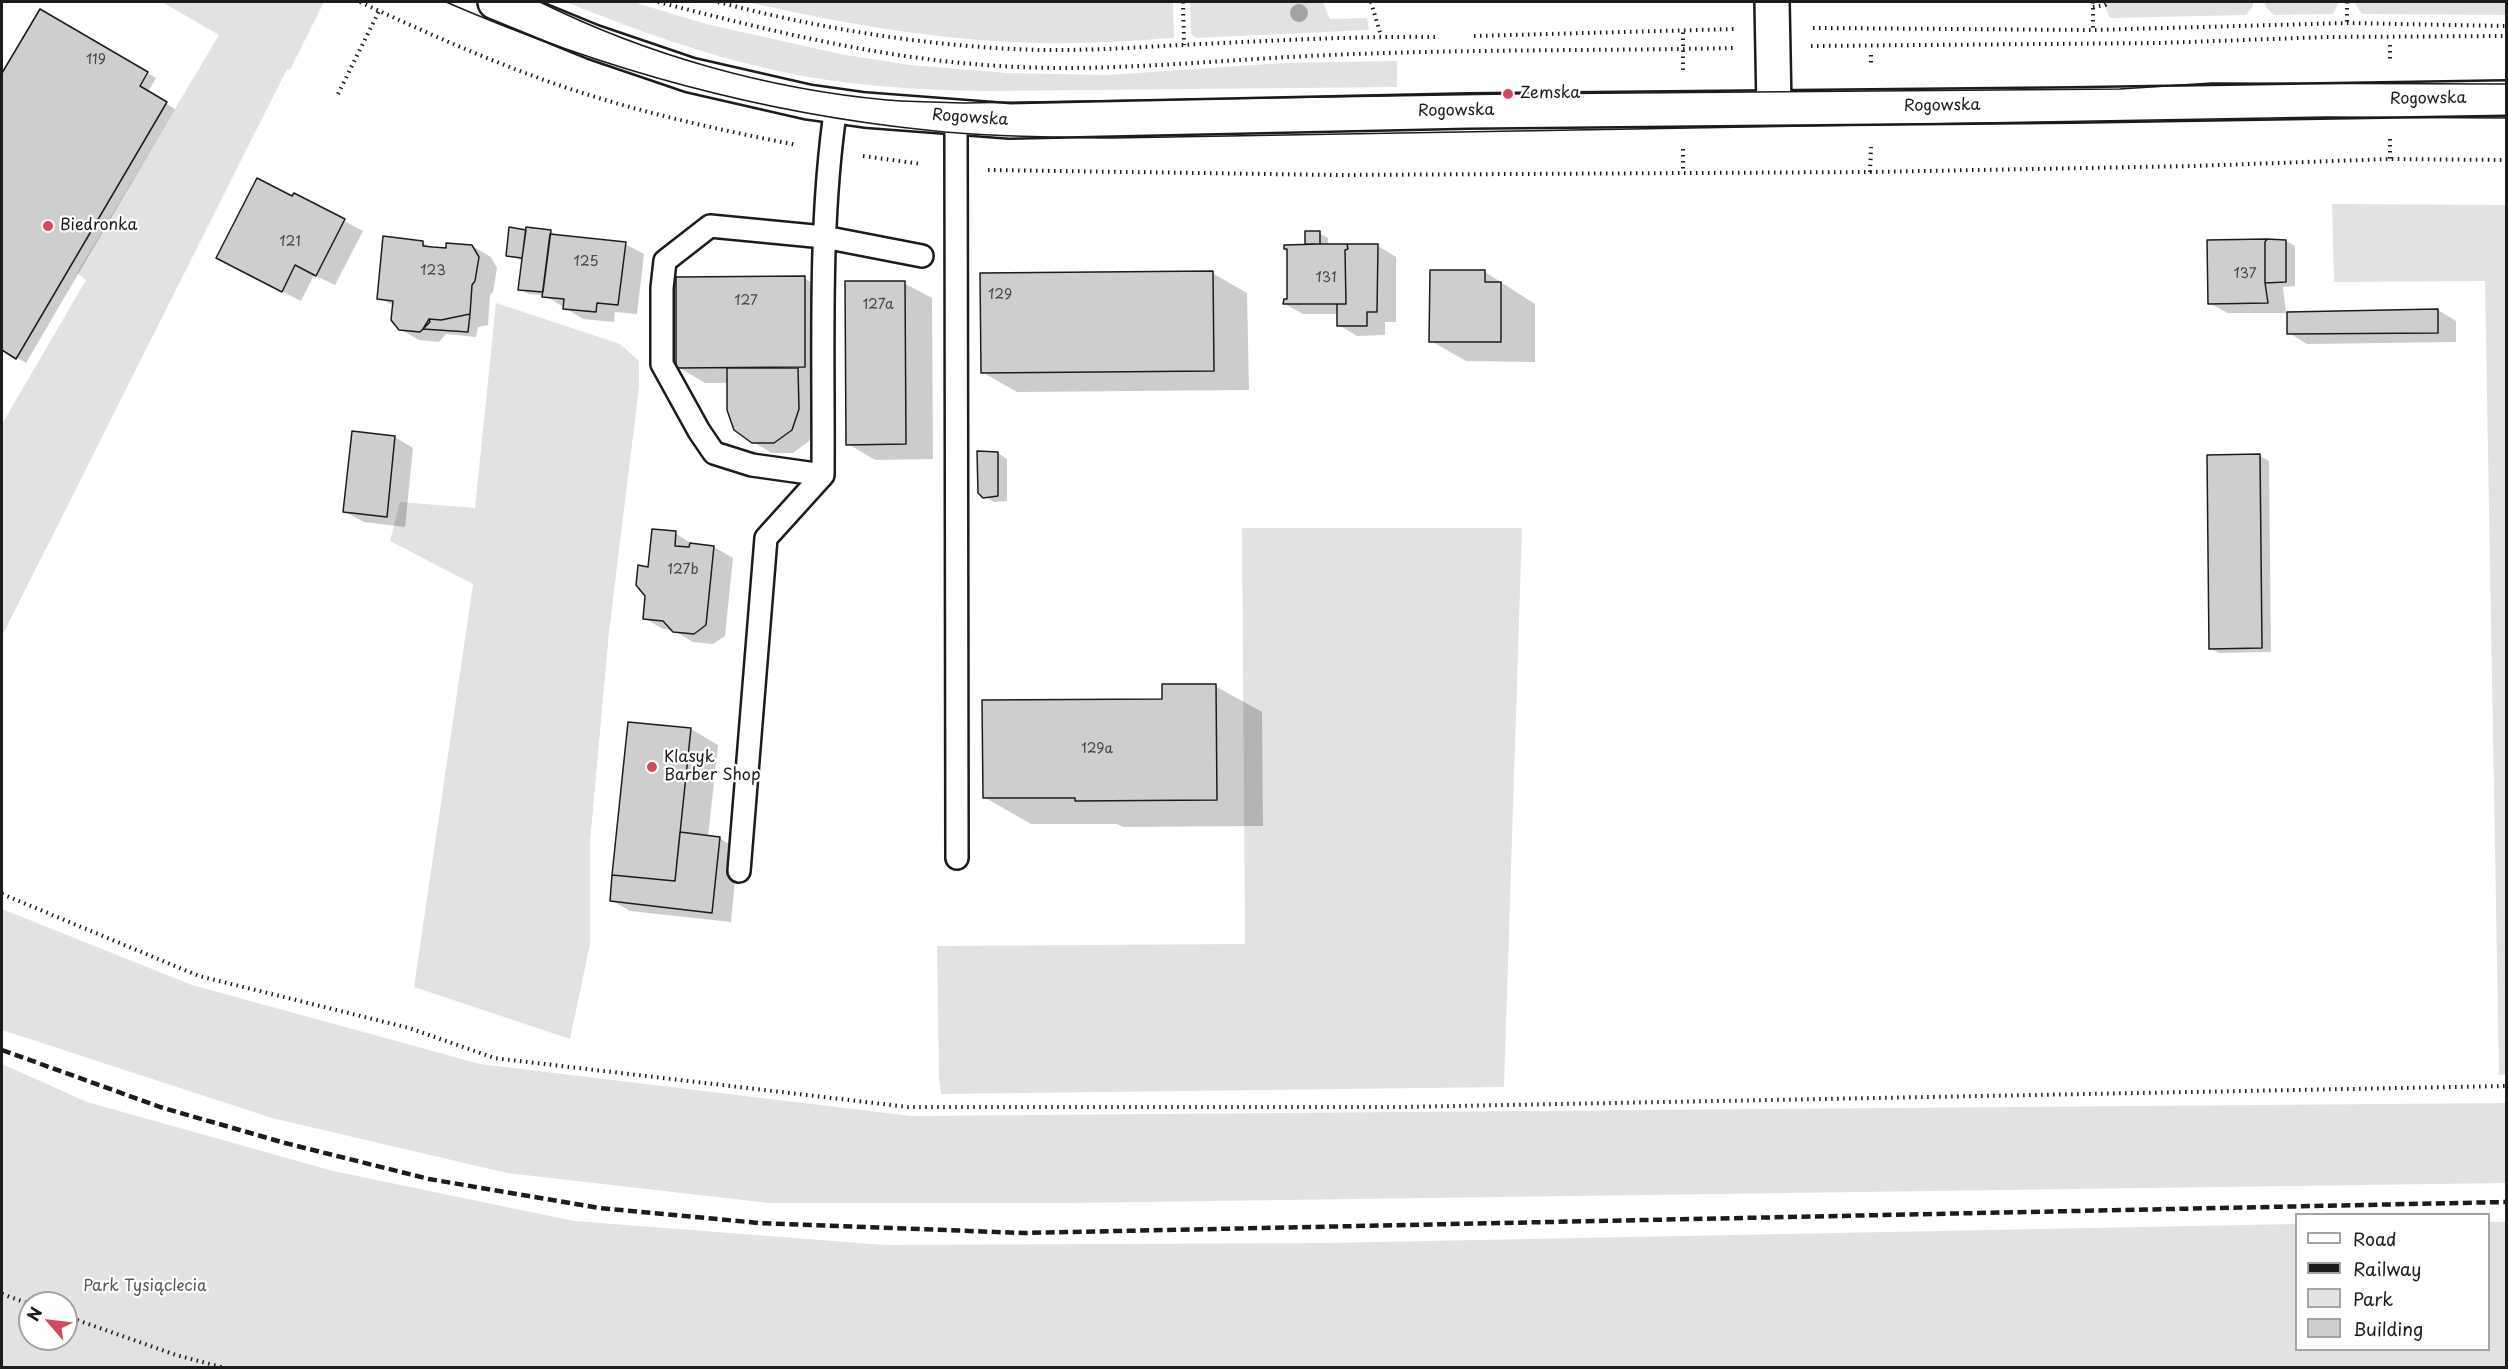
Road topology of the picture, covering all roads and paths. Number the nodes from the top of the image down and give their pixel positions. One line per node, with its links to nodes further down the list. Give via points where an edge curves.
1 (495, 2): 29 (street, Rogowska, via 593,42 690,75)
2 (658, 2): 26 (path, via 791,36 905,57 1001,66 1091,66 1395,52)
3 (717, 2): 24 (path, via 780,18 940,43 1086,50)
4 (1183, 2): 24 (path)
5 (1371, 2): 19 (path)
6 (1772, 2): 30 (street)
7 (2108, 2): 9 (path)
8 (2347, 2): 11 (path)
9 (2093, 4): 17 (path)
10 (379, 11): 27 (path)
11 (2348, 23): 12 (path); 17 (path)
12 (2390, 25): 13 (path); 18 (path)
13 (2506, 26)
14 (1744, 28): 20 (path)
15 (1808, 28): 16 (path)
16 (1871, 29): 17 (path); 21 (path)
17 (2093, 30)
18 (2390, 31)
19 (1381, 36): 23 (path); 24 (path)
20 (1474, 36)
21 (1871, 36)
22 (2506, 36): 25 (path)
23 (1436, 37)
24 (1184, 45)
25 (1801, 46)
26 (1746, 47)
27 (338, 94)
28 (2506, 98): 30 (street, Rogowska)
29 (836, 106): 31 (street, Rogowska); 36 (lane)
30 (1774, 107): 31 (street, Rogowska, via 1022,121)
31 (956, 117): 39 (lane)
32 (1871, 143): 34 (path)
33 (2506, 160): 35 (path, via 2390,159)
34 (1870, 163)
35 (1870, 172)
36 (824, 237): 37 (lane); 38 (lane); 38 (lane, via 710,226 665,261 662,288 662,364 714,453 752,465)
37 (922, 256)
38 (823, 475): 40 (lane, via 766,538)
39 (957, 858)
40 (739, 871)
41 (2, 894): 42 (path, via 200,976 409,1028 494,1058 908,1107 1414,1107)
42 (2506, 1086)
43 (2, 1293): 44 (path)
44 (18, 1299)
45 (78, 1320): 46 (path)
46 (225, 1368)

